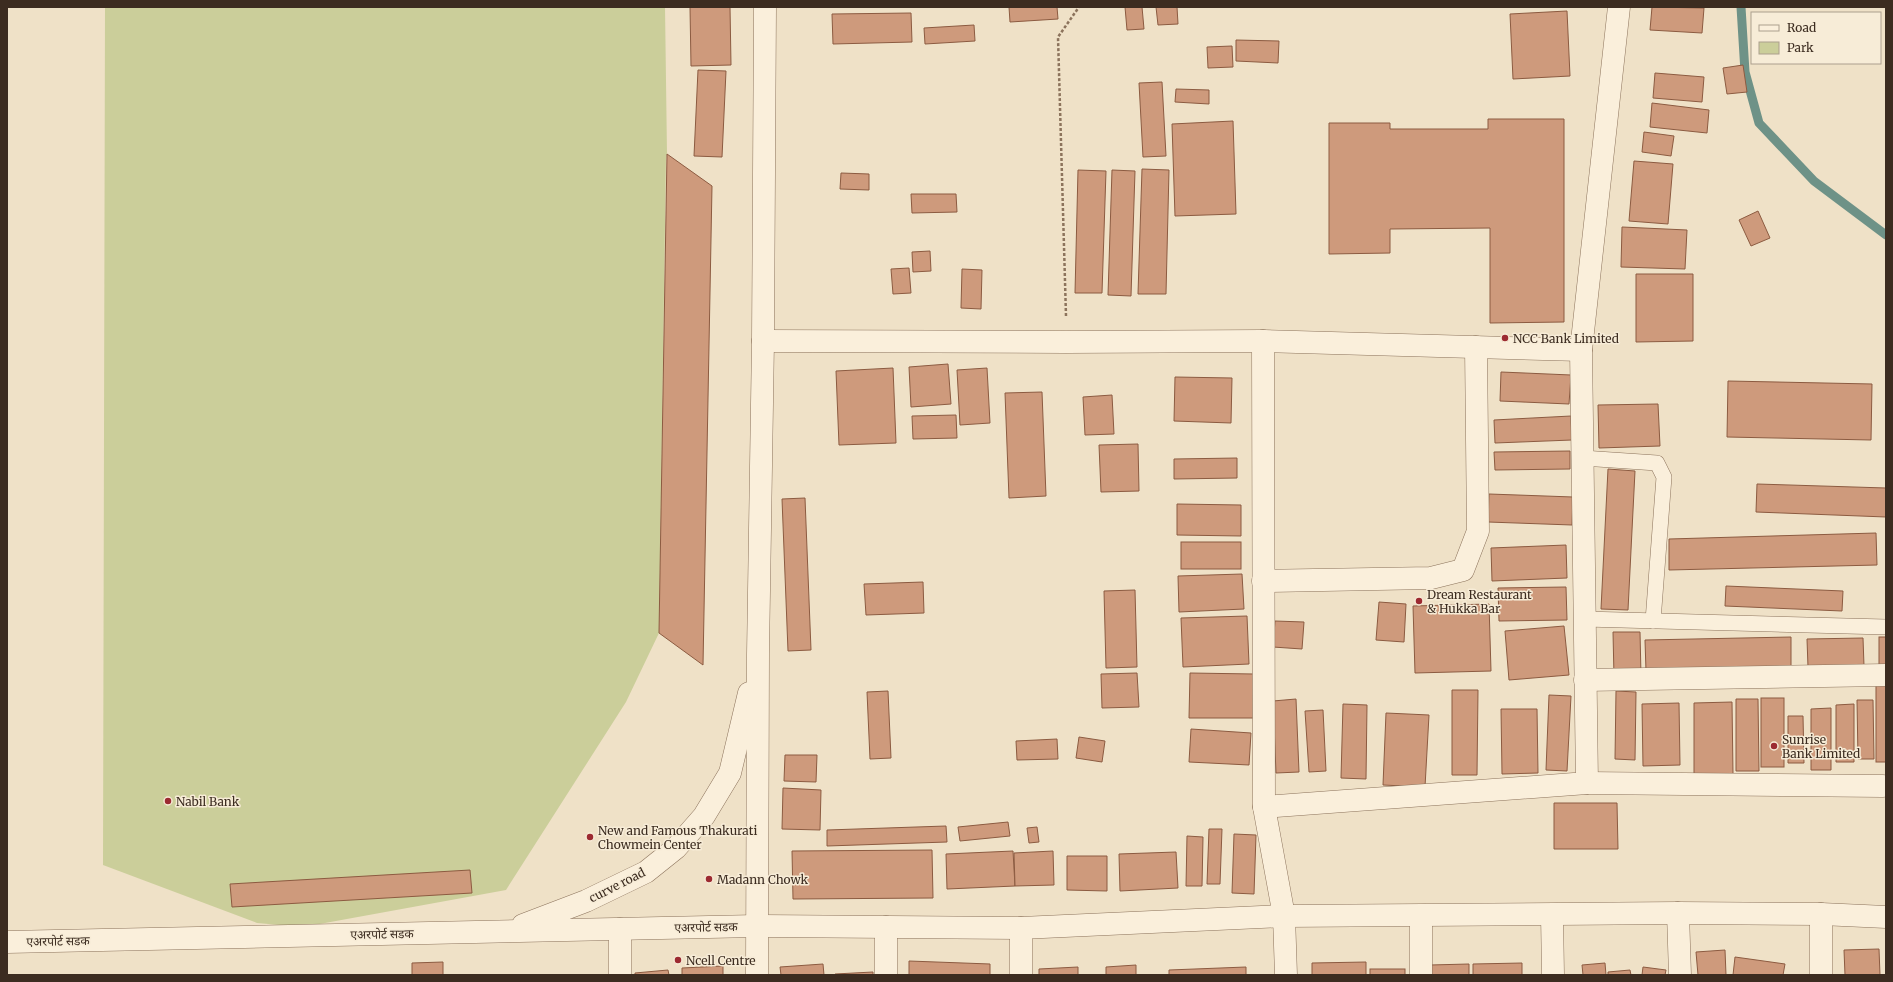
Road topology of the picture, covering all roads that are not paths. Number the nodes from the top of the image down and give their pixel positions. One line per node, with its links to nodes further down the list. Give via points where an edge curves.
1 (764, 7): 3 (street)
2 (1619, 7): 6 (street)
3 (764, 341): 4 (street); 12 (street)
4 (1263, 341): 5 (street); 8 (street)
5 (1476, 347): 6 (street); 8 (street, via 1478,532 1463,570 1431,578)
6 (1580, 350): 7 (street)
7 (1582, 458): 9 (street); 10 (lane, via 1657,463 1664,477)
8 (1263, 581): 17 (street)
9 (1584, 619): 10 (lane); 14 (street)
10 (1653, 621): 11 (lane)
11 (1886, 627)
12 (758, 654): 24 (street); 28 (street, curve road, via 730,773 704,816 676,848 646,872 586,901)
13 (1886, 675): 14 (street)
14 (1585, 680): 15 (street)
15 (1586, 783): 16 (street); 17 (street)
16 (1883, 786)
17 (1264, 807): 21 (street)
18 (1678, 913): 19 (street, एअरपोर्ट सडक); 20 (street, एअरपोर्ट सडक); 37 (street)
19 (1821, 914): 23 (street, एअरपोर्ट सडक); 38 (street)
20 (1552, 915): 22 (street, एअरपोर्ट सडक); 36 (street)
21 (1284, 916): 22 (street, एअरपोर्ट सडक); 26 (street, एअरपोर्ट सडक); 34 (street)
22 (1421, 916): 35 (street)
23 (1886, 917)
24 (756, 926): 25 (street, एअरपोर्ट सडक); 27 (street, एअरपोर्ट सडक); 31 (street)
25 (886, 927): 26 (street, एअरपोर्ट सडक); 32 (street)
26 (1021, 928): 33 (street)
27 (620, 929): 28 (street, एअरपोर्ट सडक); 30 (street)
28 (509, 931): 29 (street, एअरपोर्ट सडक)
29 (7, 942)
30 (620, 975)
31 (757, 975)
32 (886, 975)
33 (1021, 975)
34 (1286, 975)
35 (1421, 975)
36 (1553, 975)
37 (1680, 975)
38 (1821, 975)

